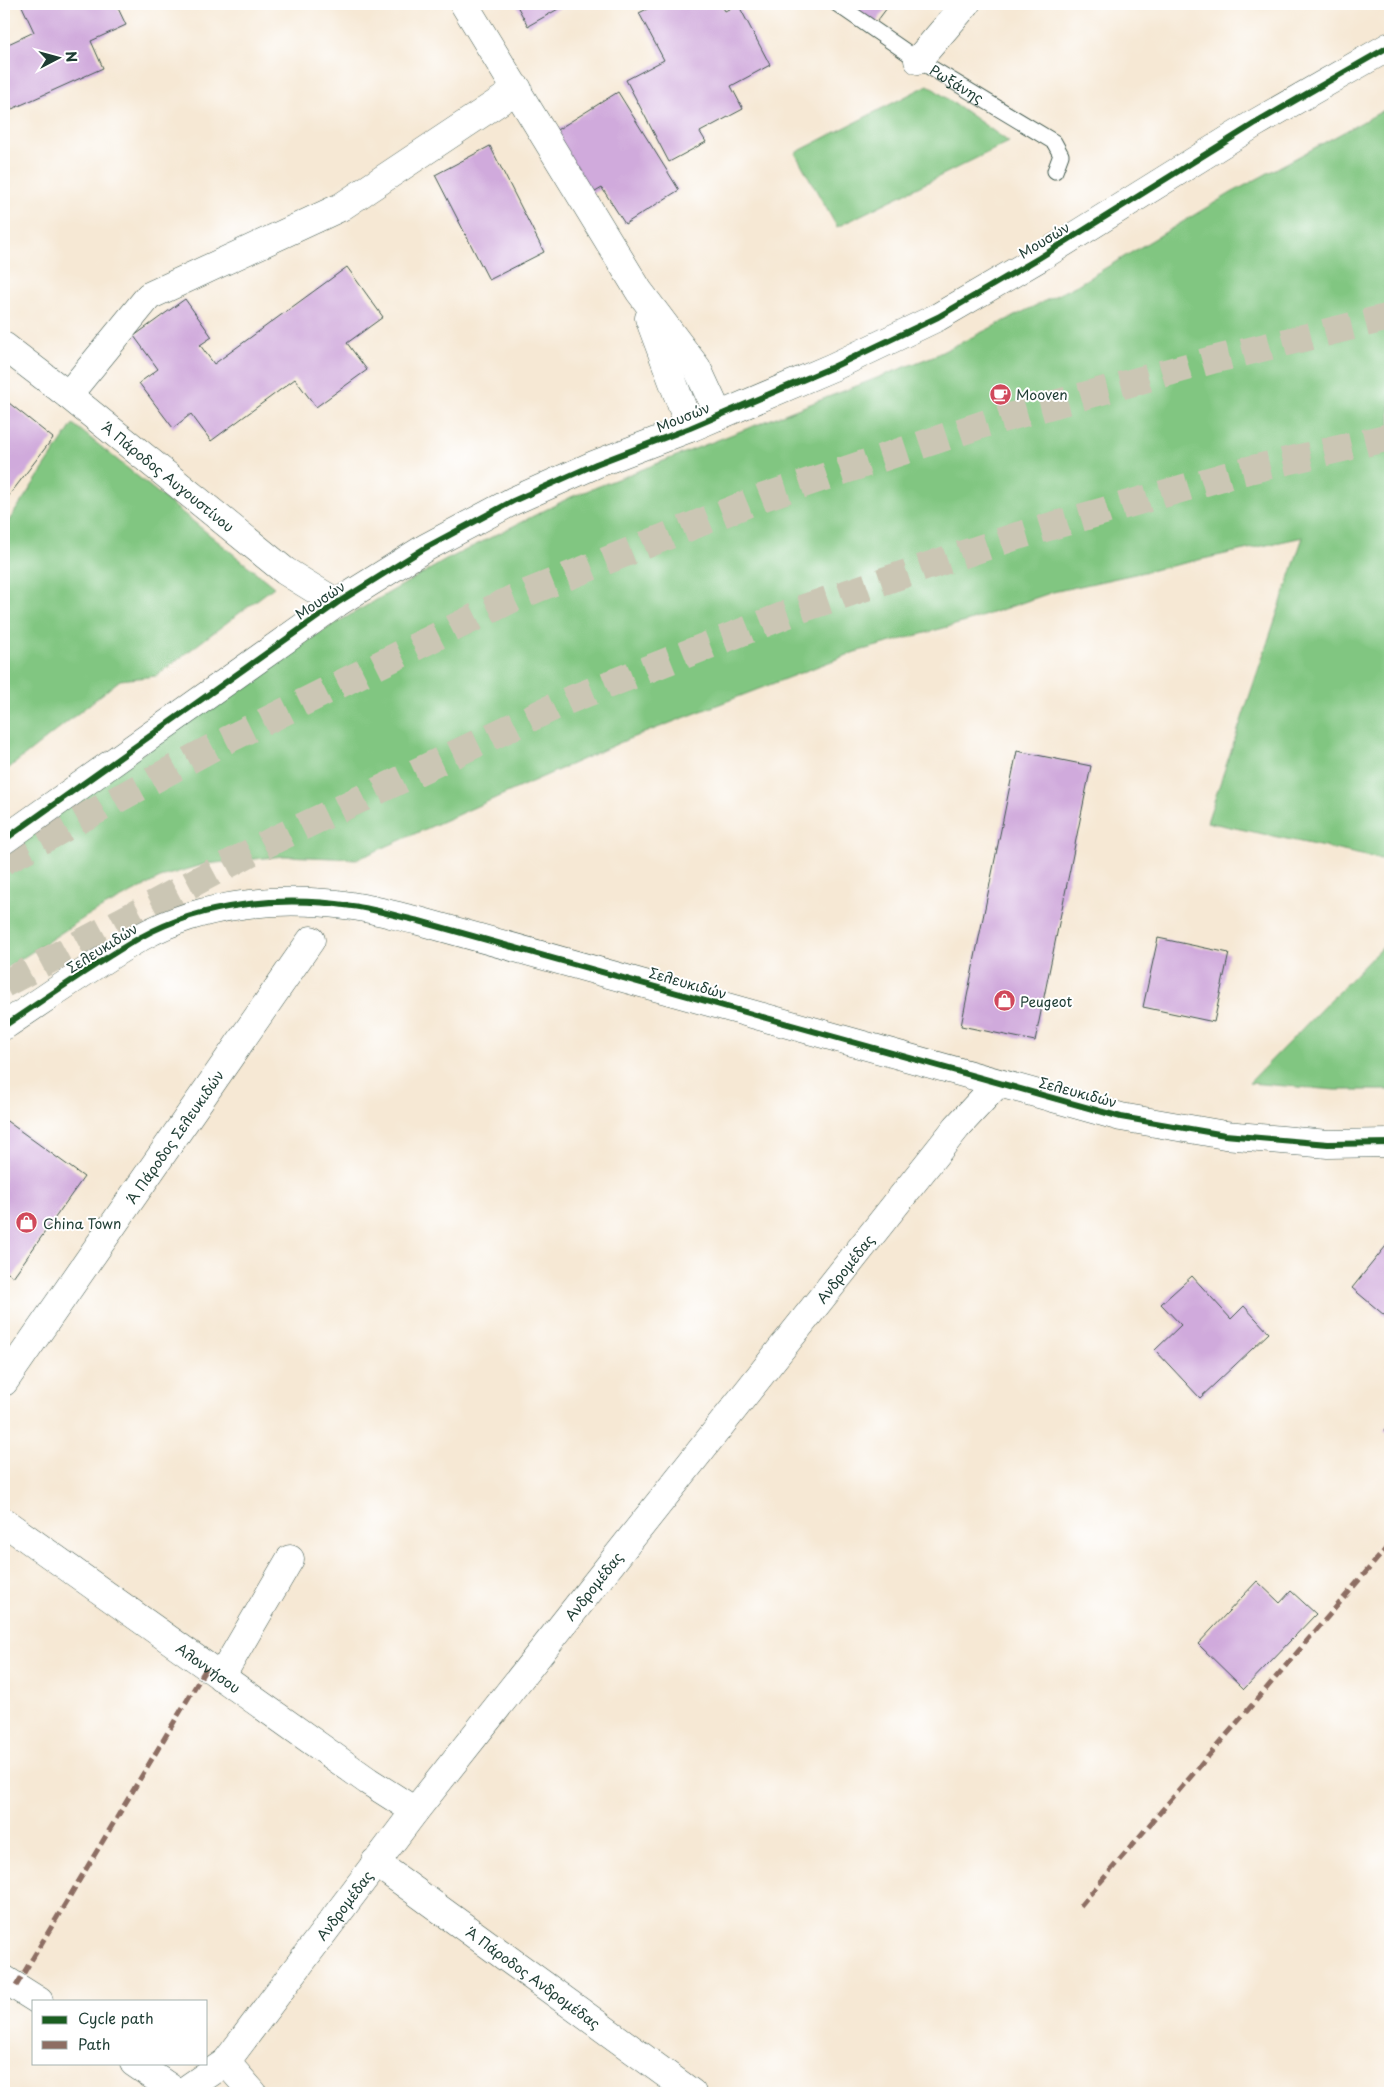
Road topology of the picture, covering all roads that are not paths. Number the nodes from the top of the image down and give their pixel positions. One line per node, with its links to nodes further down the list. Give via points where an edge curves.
1 (464, 4): 6 (street)
2 (837, 4): 5 (lane, Ρωξάνης)
3 (966, 4): 5 (street)
4 (1390, 46): 11 (street, Μουσών, via 1254,124 938,317)
5 (918, 60): 7 (lane, Ρωξάνης, via 1054,142 1061,155)
6 (518, 90): 8 (street); 10 (street, via 342,207 149,296)
7 (1055, 171)
8 (638, 291): 11 (street, via 697,368); 12 (street)
9 (4, 346): 10 (street, Α΄ Πάροδος Αυγουστίνου)
10 (68, 395): 13 (street, Α΄ Πάροδος Αυγουστίνου, via 285,571)
11 (719, 416): 12 (street, Μουσών)
12 (690, 428): 13 (street, Μουσών, via 596,464 513,501 424,548)
13 (336, 603): 14 (street, Μουσών)
14 (4, 840)
15 (311, 940): 19 (street, Α΄ Πάροδος Σελευκιδών)
16 (4, 1026): 17 (street, Σελευκιδών, via 142,937 196,914 236,905 285,901 352,906 419,921)
17 (997, 1084): 18 (street, Σελευκιδών, via 1121,1117 1225,1135 1328,1144); 23 (street, Ανδρομέδας, via 957,1127)
18 (1390, 1143)
19 (4, 1382)
20 (4, 1522): 22 (street, Αλοννήσου)
21 (290, 1559): 22 (street)
22 (221, 1677): 23 (street, Αλοννήσου)
23 (415, 1811): 24 (street, Ανδρομέδας)
24 (375, 1862): 27 (street, Ανδρομέδας); 31 (street, Α΄ Πάροδος Ανδρομέδας)
25 (4, 1979): 26 (street)
26 (37, 2000)
27 (226, 2062): 29 (street, Ανδρομέδας); 30 (street)
28 (136, 2064): 29 (street)
29 (179, 2093)
30 (254, 2093)
31 (692, 2093)

